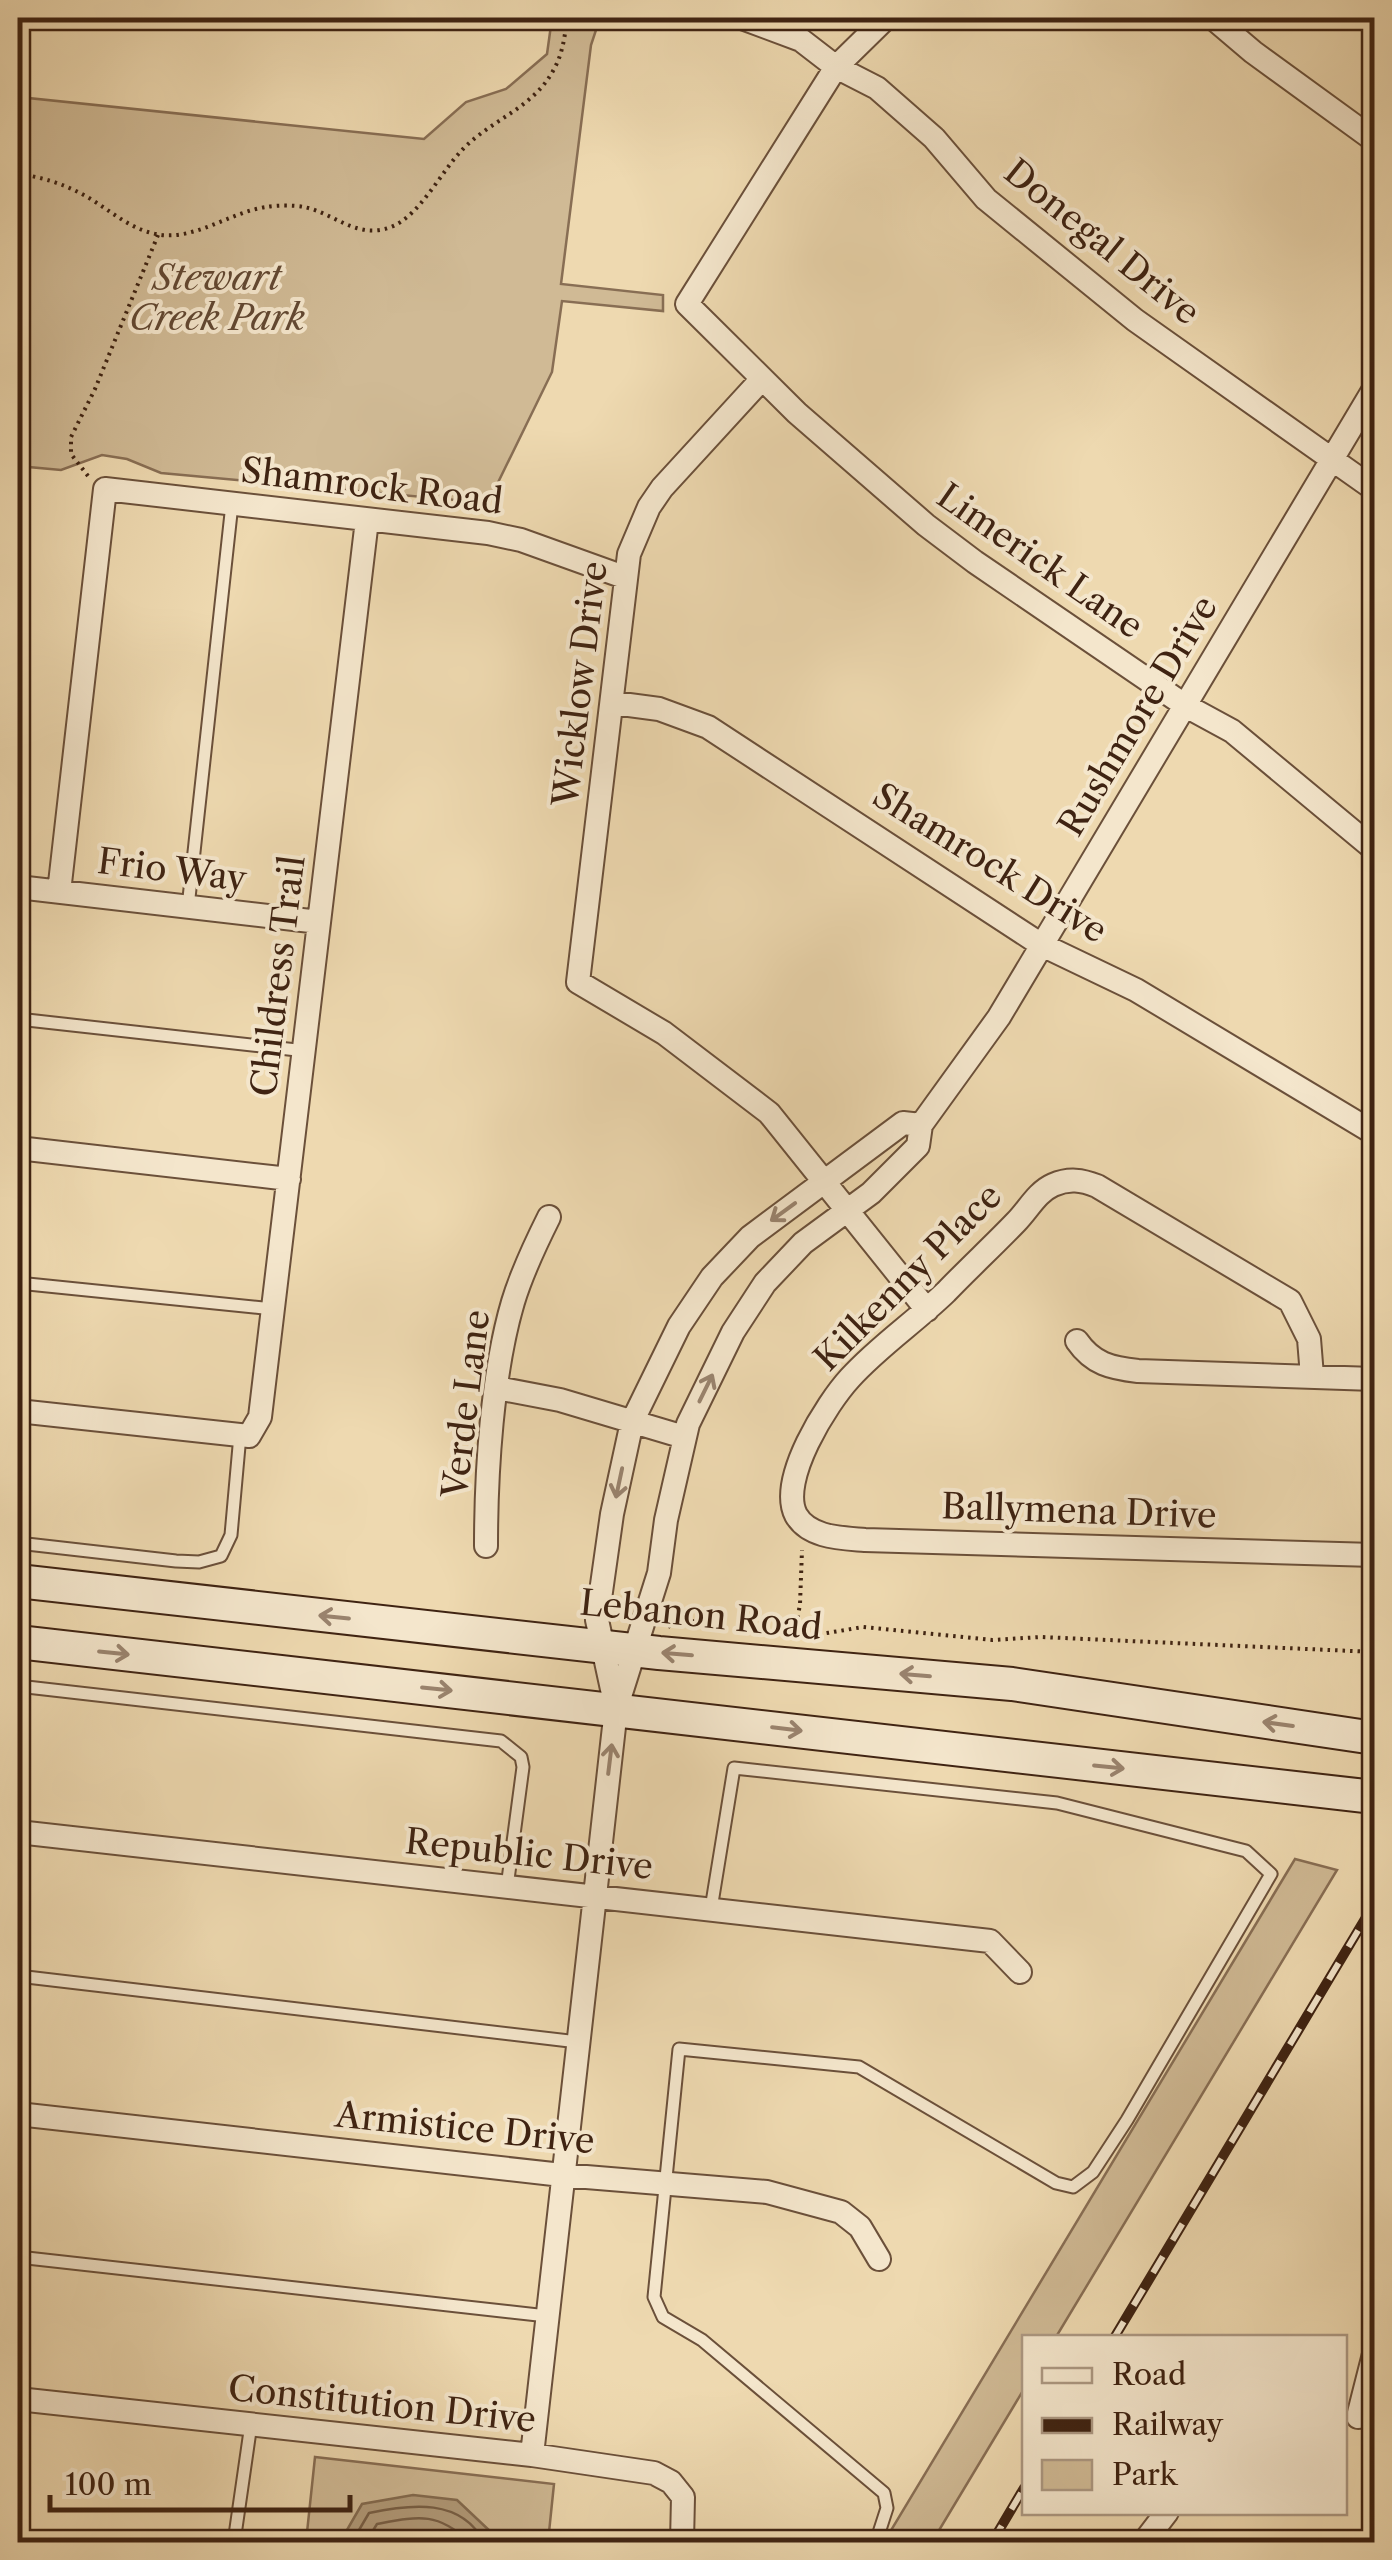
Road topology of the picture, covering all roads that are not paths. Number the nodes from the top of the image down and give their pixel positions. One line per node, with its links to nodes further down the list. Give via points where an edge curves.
1 (742, 18): 4 (street, Donegal Drive, via 801,40)
2 (886, 18): 4 (street)
3 (1213, 18): 5 (street)
4 (836, 67): 6 (street, Limerick Lane, via 686,304); 8 (street, Donegal Drive, via 877,88 934,138 986,199 1135,320)
5 (1374, 140)
6 (761, 380): 12 (street, Wicklow Drive, via 662,488); 14 (street, Limerick Lane, via 962,553)
7 (1374, 389): 8 (street, Rushmore Drive)
8 (1332, 460): 9 (street, Donegal Drive); 14 (street, Rushmore Drive)
9 (1374, 489)
10 (232, 504): 11 (street, Shamrock Road); 17 (street, Shamrock Road, via 104,489); 18 (lane)
11 (367, 520): 12 (street, Shamrock Road, via 521,540); 19 (street, Childress Trail)
12 (624, 577): 13 (street, Wicklow Drive)
13 (614, 702): 20 (street, Shamrock Drive, via 684,715 720,734); 27 (street, Wicklow Drive, via 578,982 664,1033 769,1113)
14 (1186, 706): 15 (street, Limerick Lane, via 1264,755); 20 (street, Rushmore Drive)
15 (1374, 850)
16 (18, 887): 17 (street, Frio Way)
17 (58, 892): 18 (street, Frio Way)
18 (188, 907): 19 (street, Frio Way)
19 (319, 922): 22 (street, Childress Trail)
20 (1040, 944): 23 (street, Rushmore Drive, via 980,1048); 24 (street, Shamrock Drive, via 1136,990)
21 (18, 1020): 22 (lane)
22 (306, 1050): 26 (street, Childress Trail)
23 (921, 1125): 27 (street, Rushmore Drive, via 903,1123); 28 (street, Rushmore Drive, via 918,1146)
24 (1374, 1133)
25 (18, 1148): 26 (street)
26 (289, 1179): 31 (street, Childress Trail)
27 (826, 1180): 28 (street); 38 (street, Rushmore Drive, one-way to 38, via 750,1236 712,1277)
28 (850, 1211): 32 (street); 40 (street, Rushmore Drive, one-way to 28, via 733,1332 765,1283 804,1242)
29 (549, 1217): 36 (street, Verde Lane, via 513,1302)
30 (18, 1283): 31 (lane)
31 (273, 1310): 39 (street, Childress Trail, via 260,1417)
32 (927, 1310): 34 (street, Kilkenny Place, via 1039,1196 1054,1184 1080,1180 1290,1301 1309,1339); 41 (street, Kilkenny Place, via 870,1358 825,1410 802,1458 794,1491)
33 (1077, 1342): 34 (street, via 1089,1358 1124,1370)
34 (1312, 1376): 35 (street)
35 (1374, 1380)
36 (498, 1388): 38 (street); 43 (street, Verde Lane)
37 (18, 1411): 39 (street)
38 (632, 1422): 40 (street); 47 (street, Rushmore Drive, one-way to 47, via 598,1620)
39 (244, 1436): 42 (lane, via 231,1535 221,1556 198,1562)
40 (684, 1437): 47 (street, Rushmore Drive, via 658,1573)
41 (798, 1515): 44 (street, Ballymena Drive, via 824,1536 864,1540)
42 (18, 1544)
43 (486, 1546)
44 (1374, 1554)
45 (18, 1581): 47 (main road, Lebanon Road, one-way to 45)
46 (18, 1642): 49 (main road, one-way to 49)
47 (620, 1648): 49 (street, Rushmore Drive); 50 (main road, Lebanon Road, one-way to 47, via 792,1651)
48 (18, 1686): 53 (lane, via 501,1741 522,1756 523,1767)
49 (616, 1709): 51 (main road, one-way to 51); 54 (street, Rushmore Drive, one-way to 49)
50 (1374, 1738)
51 (1374, 1797)
52 (18, 1832): 53 (street, Republic Drive)
53 (507, 1887): 54 (street, Republic Drive)
54 (594, 1896): 55 (street, Republic Drive); 58 (street, Rushmore Drive)
55 (711, 1910): 56 (street, Republic Drive, via 990,1941); 61 (lane, via 734,1768 1057,1803 1246,1851 1271,1874 1127,2120 1093,2172 1073,2187 859,2067 679,2049)
56 (1020, 1972)
57 (18, 1976): 58 (lane)
58 (578, 2042): 60 (street, Rushmore Drive)
59 (18, 2114): 60 (street, Armistice Drive)
60 (562, 2175): 61 (street, Armistice Drive); 64 (street, Rushmore Drive)
61 (664, 2183): 63 (street, Armistice Drive, via 817,2203 860,2227); 75 (lane, via 654,2296 663,2317 702,2340 884,2493 888,2508)
62 (18, 2257): 64 (lane)
63 (879, 2259)
64 (547, 2316): 69 (street, Rushmore Drive)
65 (1374, 2354): 67 (street)
66 (18, 2399): 68 (street, Constitution Drive)
67 (1359, 2418)
68 (251, 2424): 69 (street, Constitution Drive); 73 (lane)
69 (532, 2455): 74 (street, Constitution Drive, via 654,2472 684,2498)
70 (1165, 2515): 76 (street)
71 (18, 2538): 72 (lane)
72 (44, 2542)
73 (234, 2542)
74 (682, 2542)
75 (876, 2542)
76 (1144, 2542)

